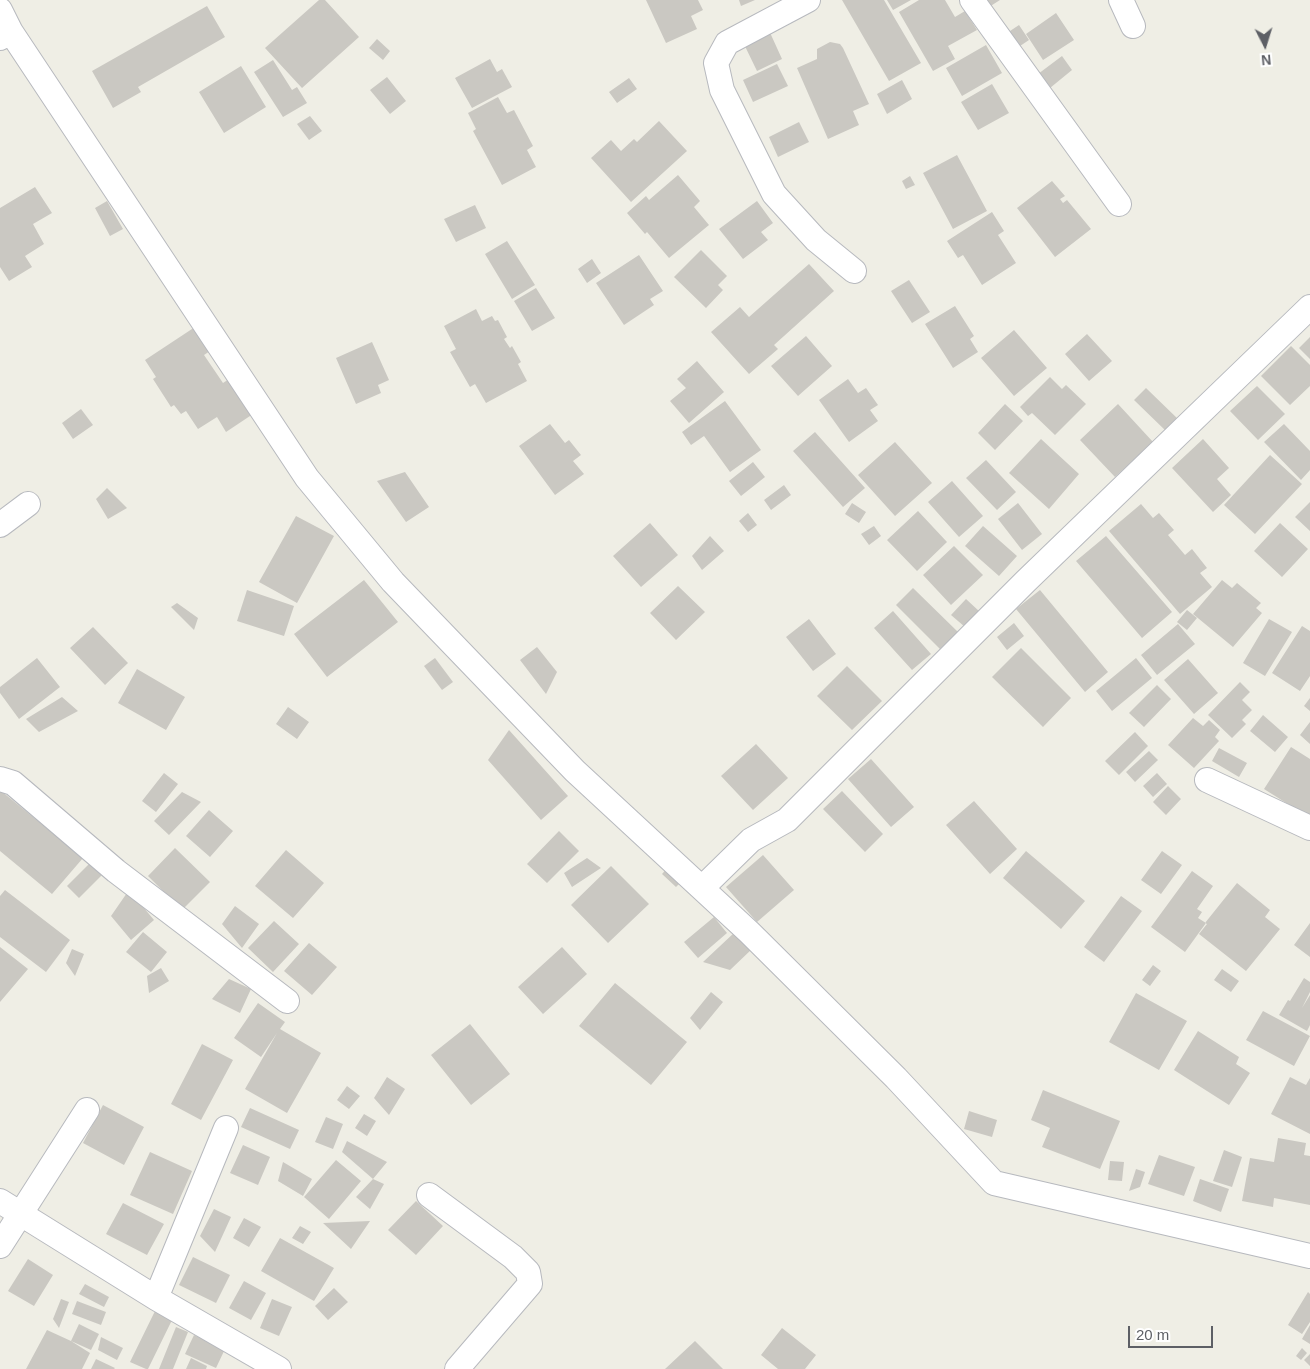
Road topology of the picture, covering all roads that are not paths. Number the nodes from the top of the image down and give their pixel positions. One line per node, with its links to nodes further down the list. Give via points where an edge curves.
1 (808, 0): 8 (street, via 727,42 716,62 722,90 774,194 816,240)
2 (972, 0): 7 (street)
3 (1122, 0): 5 (street)
4 (0, 10): 6 (street)
5 (1133, 26)
6 (6, 35): 15 (street, via 307,478 392,582 575,771)
7 (1119, 204)
8 (854, 271)
9 (1310, 307): 15 (street, via 1026,582 787,820 751,840)
10 (28, 504): 11 (street)
11 (0, 525)
12 (0, 779): 16 (street, via 13,783 116,871)
13 (1208, 780): 14 (street)
14 (1310, 828)
15 (702, 888): 22 (street, via 896,1078 994,1183)
16 (287, 1001)
17 (87, 1110): 20 (street)
18 (226, 1128): 23 (street)
19 (429, 1194): 25 (street, via 513,1257 528,1272 530,1284)
20 (10, 1207): 21 (street); 23 (street)
21 (0, 1246)
22 (1310, 1256)
23 (156, 1298): 24 (street)
24 (279, 1369)
25 (457, 1369)

